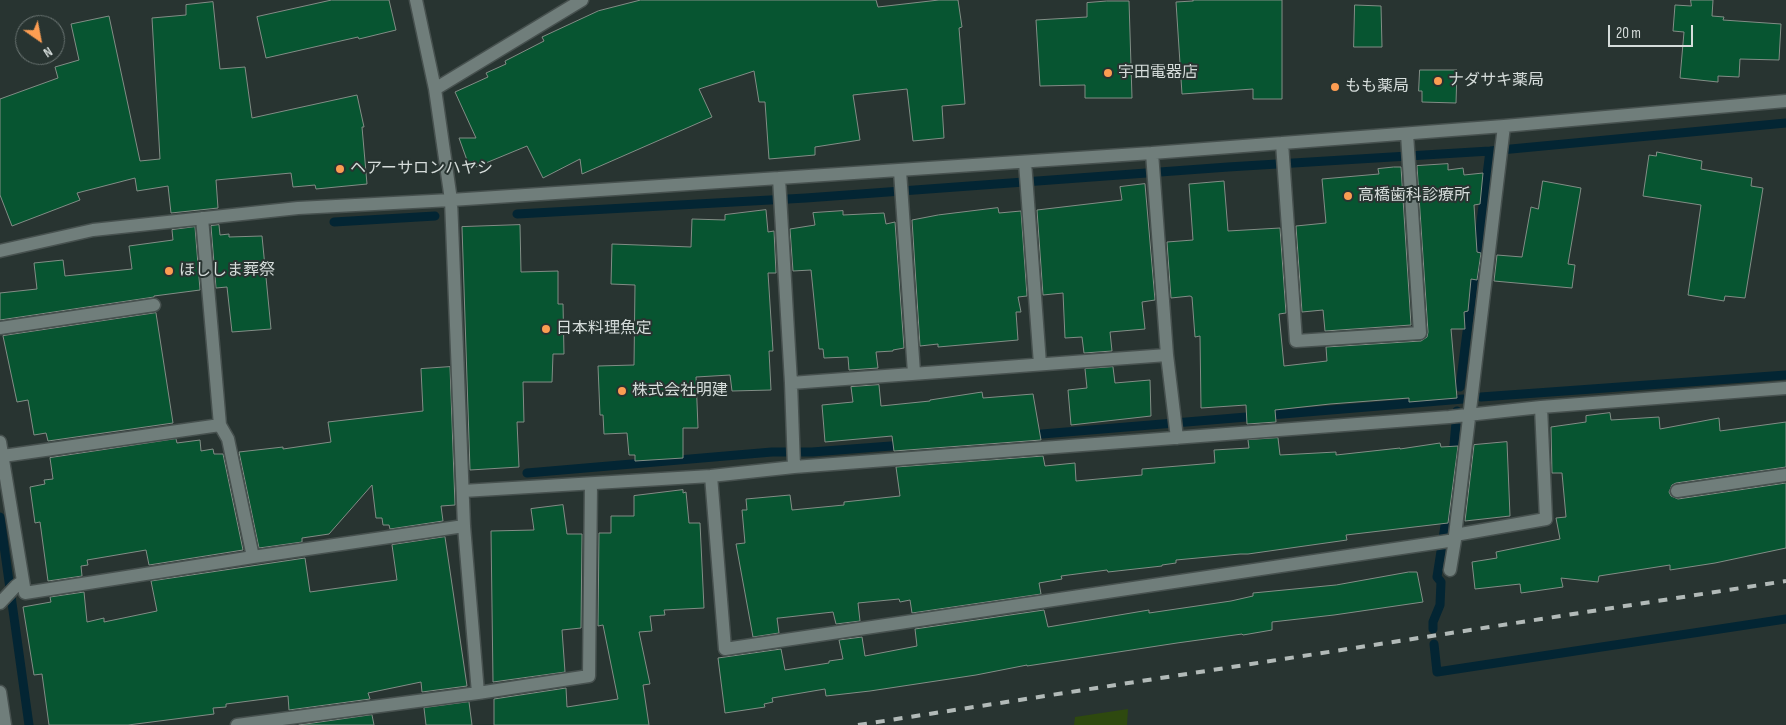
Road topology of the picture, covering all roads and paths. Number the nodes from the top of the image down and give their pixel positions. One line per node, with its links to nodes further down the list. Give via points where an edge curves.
1 (416, 0): 3 (street)
2 (582, 0): 3 (street)
3 (435, 89): 12 (street)
4 (1786, 101): 5 (street)
5 (1504, 126): 6 (street); 23 (street)
6 (1408, 140): 7 (street); 7 (street, via 1420,332 1296,341)
7 (1282, 142): 8 (street)
8 (1153, 159): 9 (street); 17 (street)
9 (1025, 168): 10 (street); 18 (street)
10 (900, 176): 11 (street); 19 (street)
11 (780, 184): 12 (street); 20 (street)
12 (451, 200): 13 (street, via 298,208); 33 (street)
13 (202, 218): 14 (street, via 93,230); 24 (street)
14 (0, 251)
15 (154, 306): 16 (street)
16 (0, 328)
17 (1167, 355): 18 (street); 25 (street)
18 (1040, 364): 19 (street)
19 (914, 373): 20 (street)
20 (792, 383): 28 (street)
21 (1786, 388): 22 (street)
22 (1541, 407): 23 (street); 35 (street, via 1546,520)
23 (1466, 415): 25 (street); 35 (street)
24 (220, 426): 27 (street); 36 (street, via 228,439)
25 (1176, 433): 28 (street)
26 (0, 442): 27 (street)
27 (3, 456): 38 (street)
28 (794, 463): 30 (street)
29 (1786, 475): 32 (street)
30 (712, 476): 31 (street); 35 (street, via 725,649)
31 (592, 484): 33 (street); 41 (street, via 589,676)
32 (1677, 490)
33 (463, 491): 34 (street)
34 (464, 526): 36 (street); 41 (street)
35 (1453, 539): 37 (street)
36 (253, 557): 38 (street, via 25,593)
37 (1450, 570)
38 (20, 584): 39 (street)
39 (1, 602)
40 (0, 692): 42 (street)
41 (478, 693): 43 (street)
42 (5, 725)
43 (237, 725)

